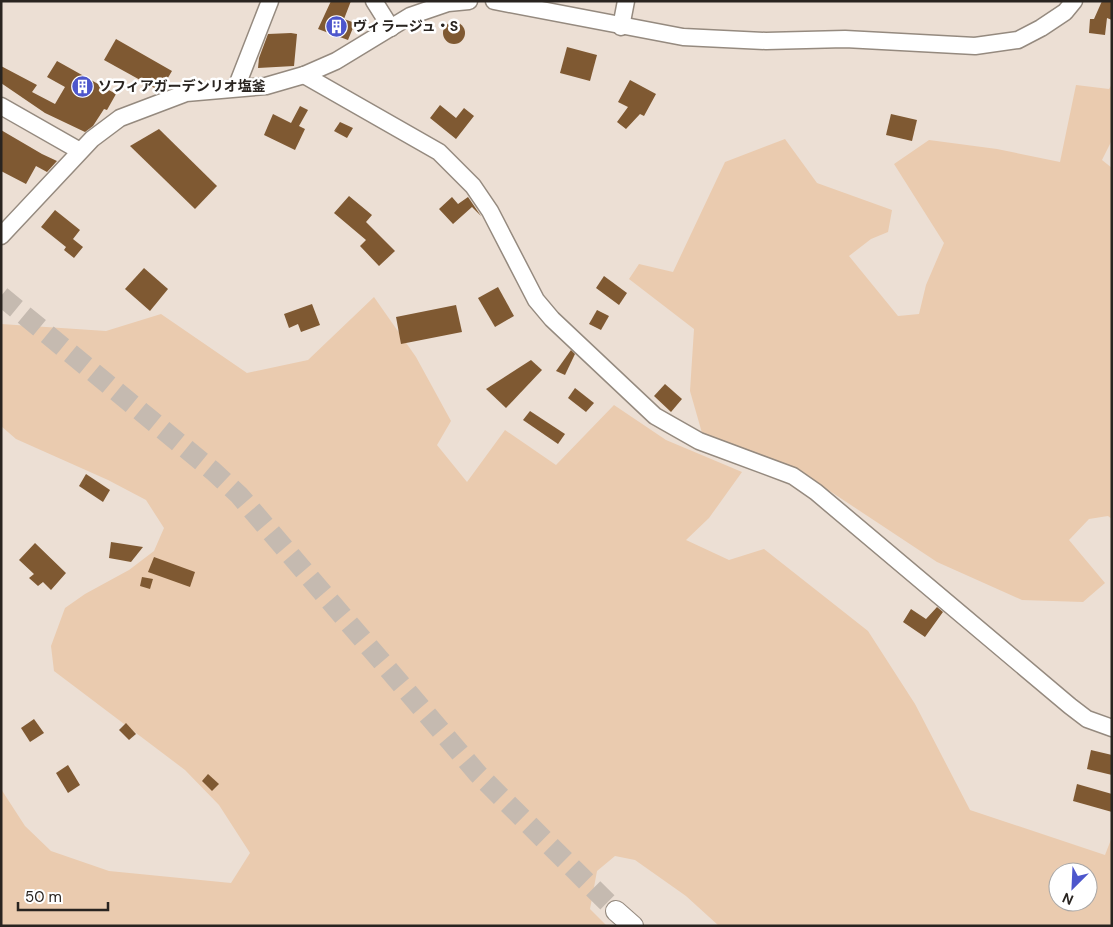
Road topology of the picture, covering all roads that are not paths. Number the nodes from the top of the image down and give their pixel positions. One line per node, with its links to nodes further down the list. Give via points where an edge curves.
1 (270, 1): 11 (street)
2 (374, 1): 9 (street)
3 (469, 1): 7 (street)
4 (494, 1): 8 (street)
5 (626, 1): 8 (street)
6 (1074, 1): 8 (street, via 1057,18 1018,40 975,46 845,39 716,40)
7 (413, 9): 9 (street)
8 (620, 27)
9 (391, 28): 10 (street, via 336,61)
10 (304, 75): 11 (street, via 266,86); 15 (street, via 439,152 458,169 490,212 536,300 552,319 656,416 699,441 763,463 808,486 1070,706 1087,719)
11 (236, 88): 13 (street, via 186,93 120,118)
12 (1, 106): 13 (street)
13 (80, 151): 14 (street)
14 (1, 236)
15 (1112, 728)
16 (616, 911): 17 (main road)
17 (633, 926)

